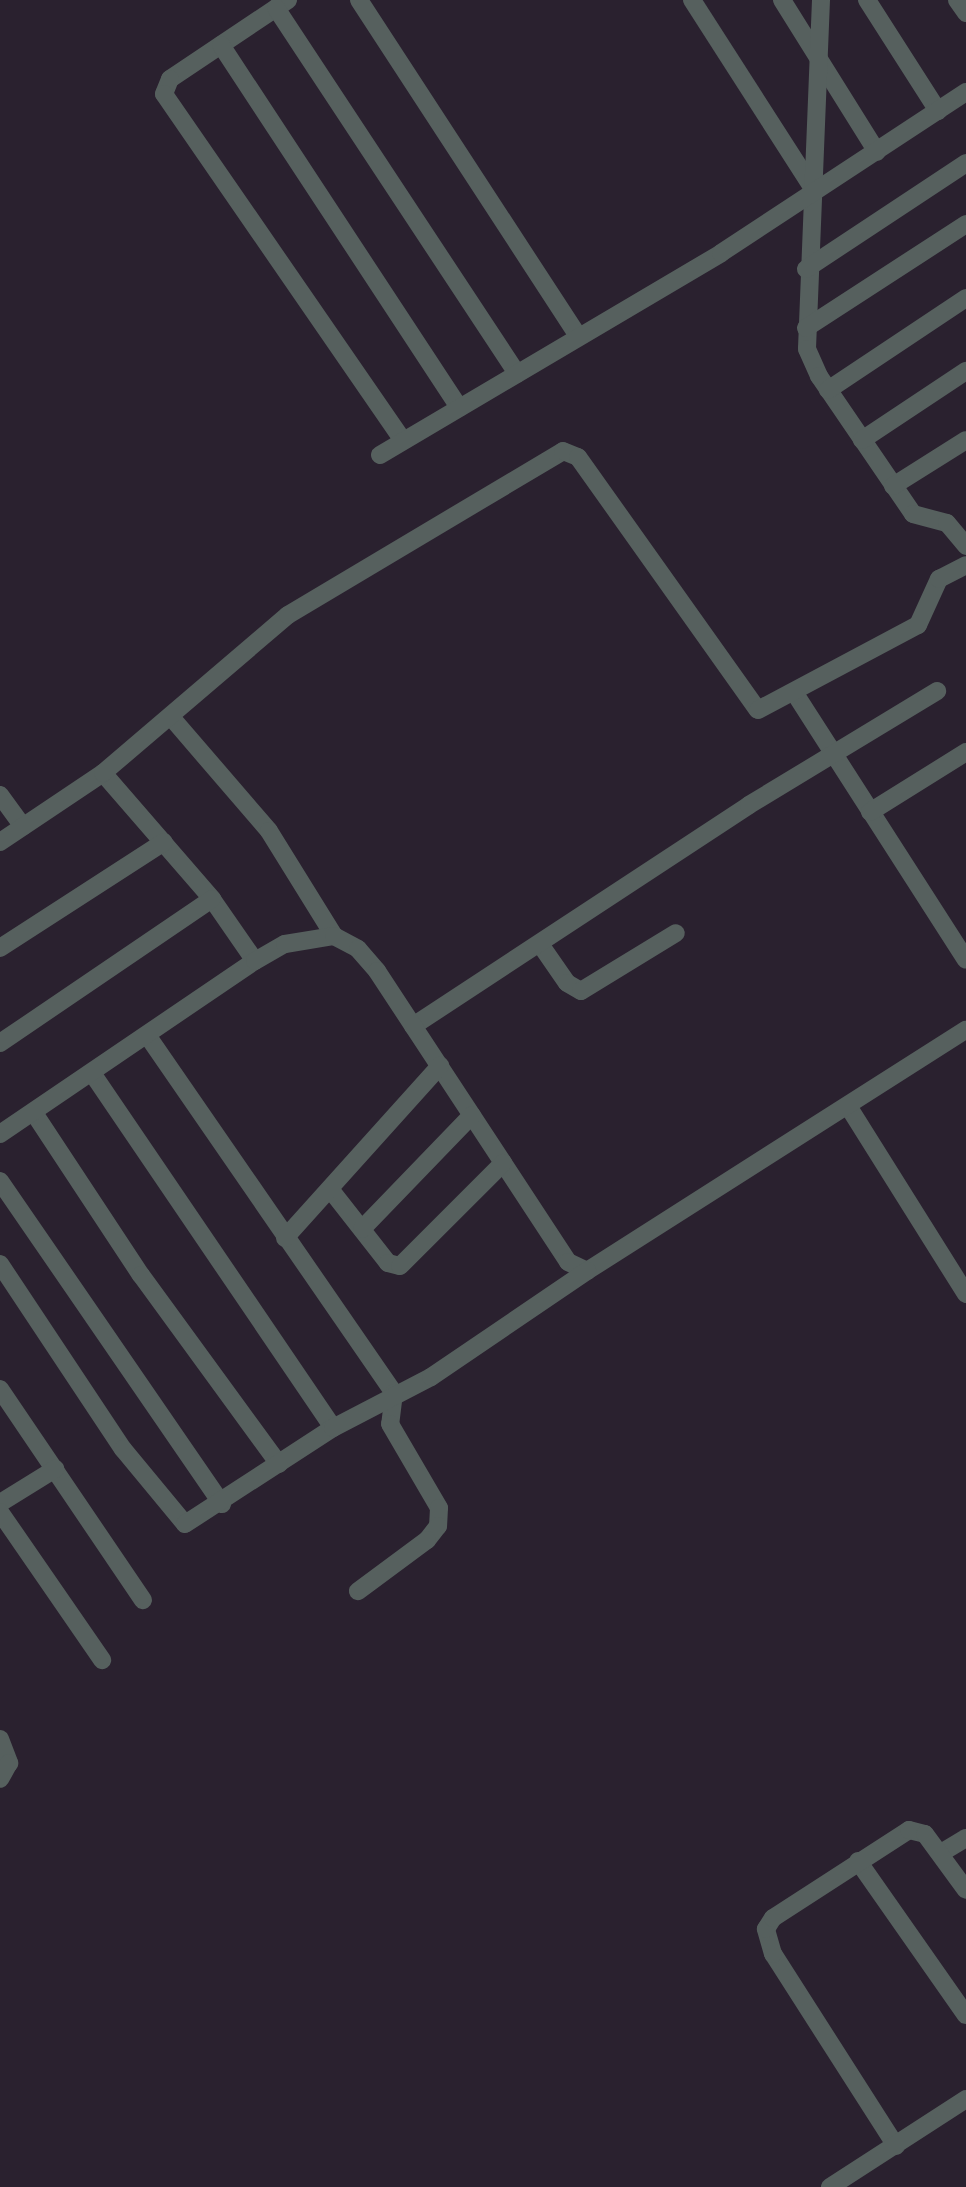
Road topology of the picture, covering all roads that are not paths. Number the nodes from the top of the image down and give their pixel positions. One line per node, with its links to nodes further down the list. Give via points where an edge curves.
1 (359, 0): 20 (street)
2 (692, 0): 15 (street)
3 (782, 0): 10 (street)
4 (821, 0): 10 (street)
5 (867, 0): 12 (street)
6 (957, 0): 8 (street)
7 (282, 4): 9 (street); 22 (street)
8 (966, 13)
9 (221, 45): 24 (street); 27 (street, via 170,79 164,94)
10 (817, 55): 13 (street); 15 (street)
11 (966, 92): 12 (street)
12 (938, 111): 13 (street)
13 (877, 152): 15 (street)
14 (966, 163): 17 (street)
15 (810, 190): 17 (street); 20 (street)
16 (966, 224): 19 (street)
17 (806, 269): 19 (street)
18 (965, 300): 23 (street)
19 (806, 328): 23 (street, via 810,358)
20 (579, 337): 22 (street)
21 (966, 371): 25 (street)
22 (517, 373): 24 (street)
23 (828, 390): 25 (street)
24 (459, 408): 27 (street)
25 (862, 440): 29 (street)
26 (966, 440): 29 (street)
27 (403, 441): 28 (street)
28 (380, 455)
29 (893, 486): 31 (street, via 917,518)
30 (966, 515): 31 (street)
31 (950, 526): 32 (street)
32 (966, 546)
33 (966, 565): 35 (street, via 939,579 918,625)
34 (937, 691): 38 (street)
35 (794, 692): 36 (street, via 766,708 751,706 571,451 538,464 288,615); 38 (street)
36 (171, 718): 39 (street); 47 (street, via 269,831)
37 (966, 752): 41 (street)
38 (833, 754): 41 (street); 48 (street)
39 (103, 773): 42 (street); 44 (street)
40 (0, 795): 42 (street)
41 (870, 811): 50 (street)
42 (23, 827): 43 (street)
43 (0, 842)
44 (164, 842): 45 (street); 49 (street)
45 (212, 899): 51 (street); 55 (street)
46 (676, 933): 48 (street, via 581,990 567,983)
47 (334, 936): 51 (street, via 298,940); 52 (street, via 358,949)
48 (540, 944): 52 (street)
49 (0, 948)
50 (966, 960)
51 (255, 961): 54 (street)
52 (413, 1026): 56 (street)
53 (966, 1030): 58 (street)
54 (147, 1035): 57 (street); 66 (street)
55 (0, 1043)
56 (440, 1066): 60 (street); 64 (street)
57 (92, 1073): 59 (street); 72 (street)
58 (848, 1106): 68 (street); 69 (street)
59 (34, 1113): 61 (street); 73 (street, via 148,1286)
60 (472, 1115): 62 (street); 65 (street)
61 (0, 1134)
62 (503, 1163): 65 (street, via 400,1266 388,1263); 68 (street, via 568,1262)
63 (0, 1181): 76 (street)
64 (330, 1189): 65 (street); 66 (street)
65 (362, 1229)
66 (285, 1238): 71 (street)
67 (0, 1264): 76 (street, via 178,1522 193,1524)
68 (587, 1271): 71 (street, via 442,1371)
69 (966, 1294)
70 (0, 1389): 74 (street)
71 (394, 1393): 72 (street); 78 (street, via 390,1424 439,1508 438,1526)
72 (333, 1428): 73 (street)
73 (279, 1464): 76 (street)
74 (55, 1469): 75 (street); 79 (street)
75 (0, 1503)
76 (222, 1504)
77 (0, 1512): 80 (street)
78 (358, 1591)
79 (143, 1600)
80 (102, 1660)
81 (0, 1739): 82 (street, via 9,1763)
82 (0, 1779)
83 (966, 1838): 84 (street)
84 (941, 1853): 85 (street, via 925,1834 909,1830); 86 (street)
85 (858, 1861): 87 (street); 89 (street, via 773,1918 766,1929 773,1954)
86 (966, 1890)
87 (966, 2015)
88 (966, 2099): 89 (street)
89 (896, 2146): 90 (street)
90 (830, 2187)

